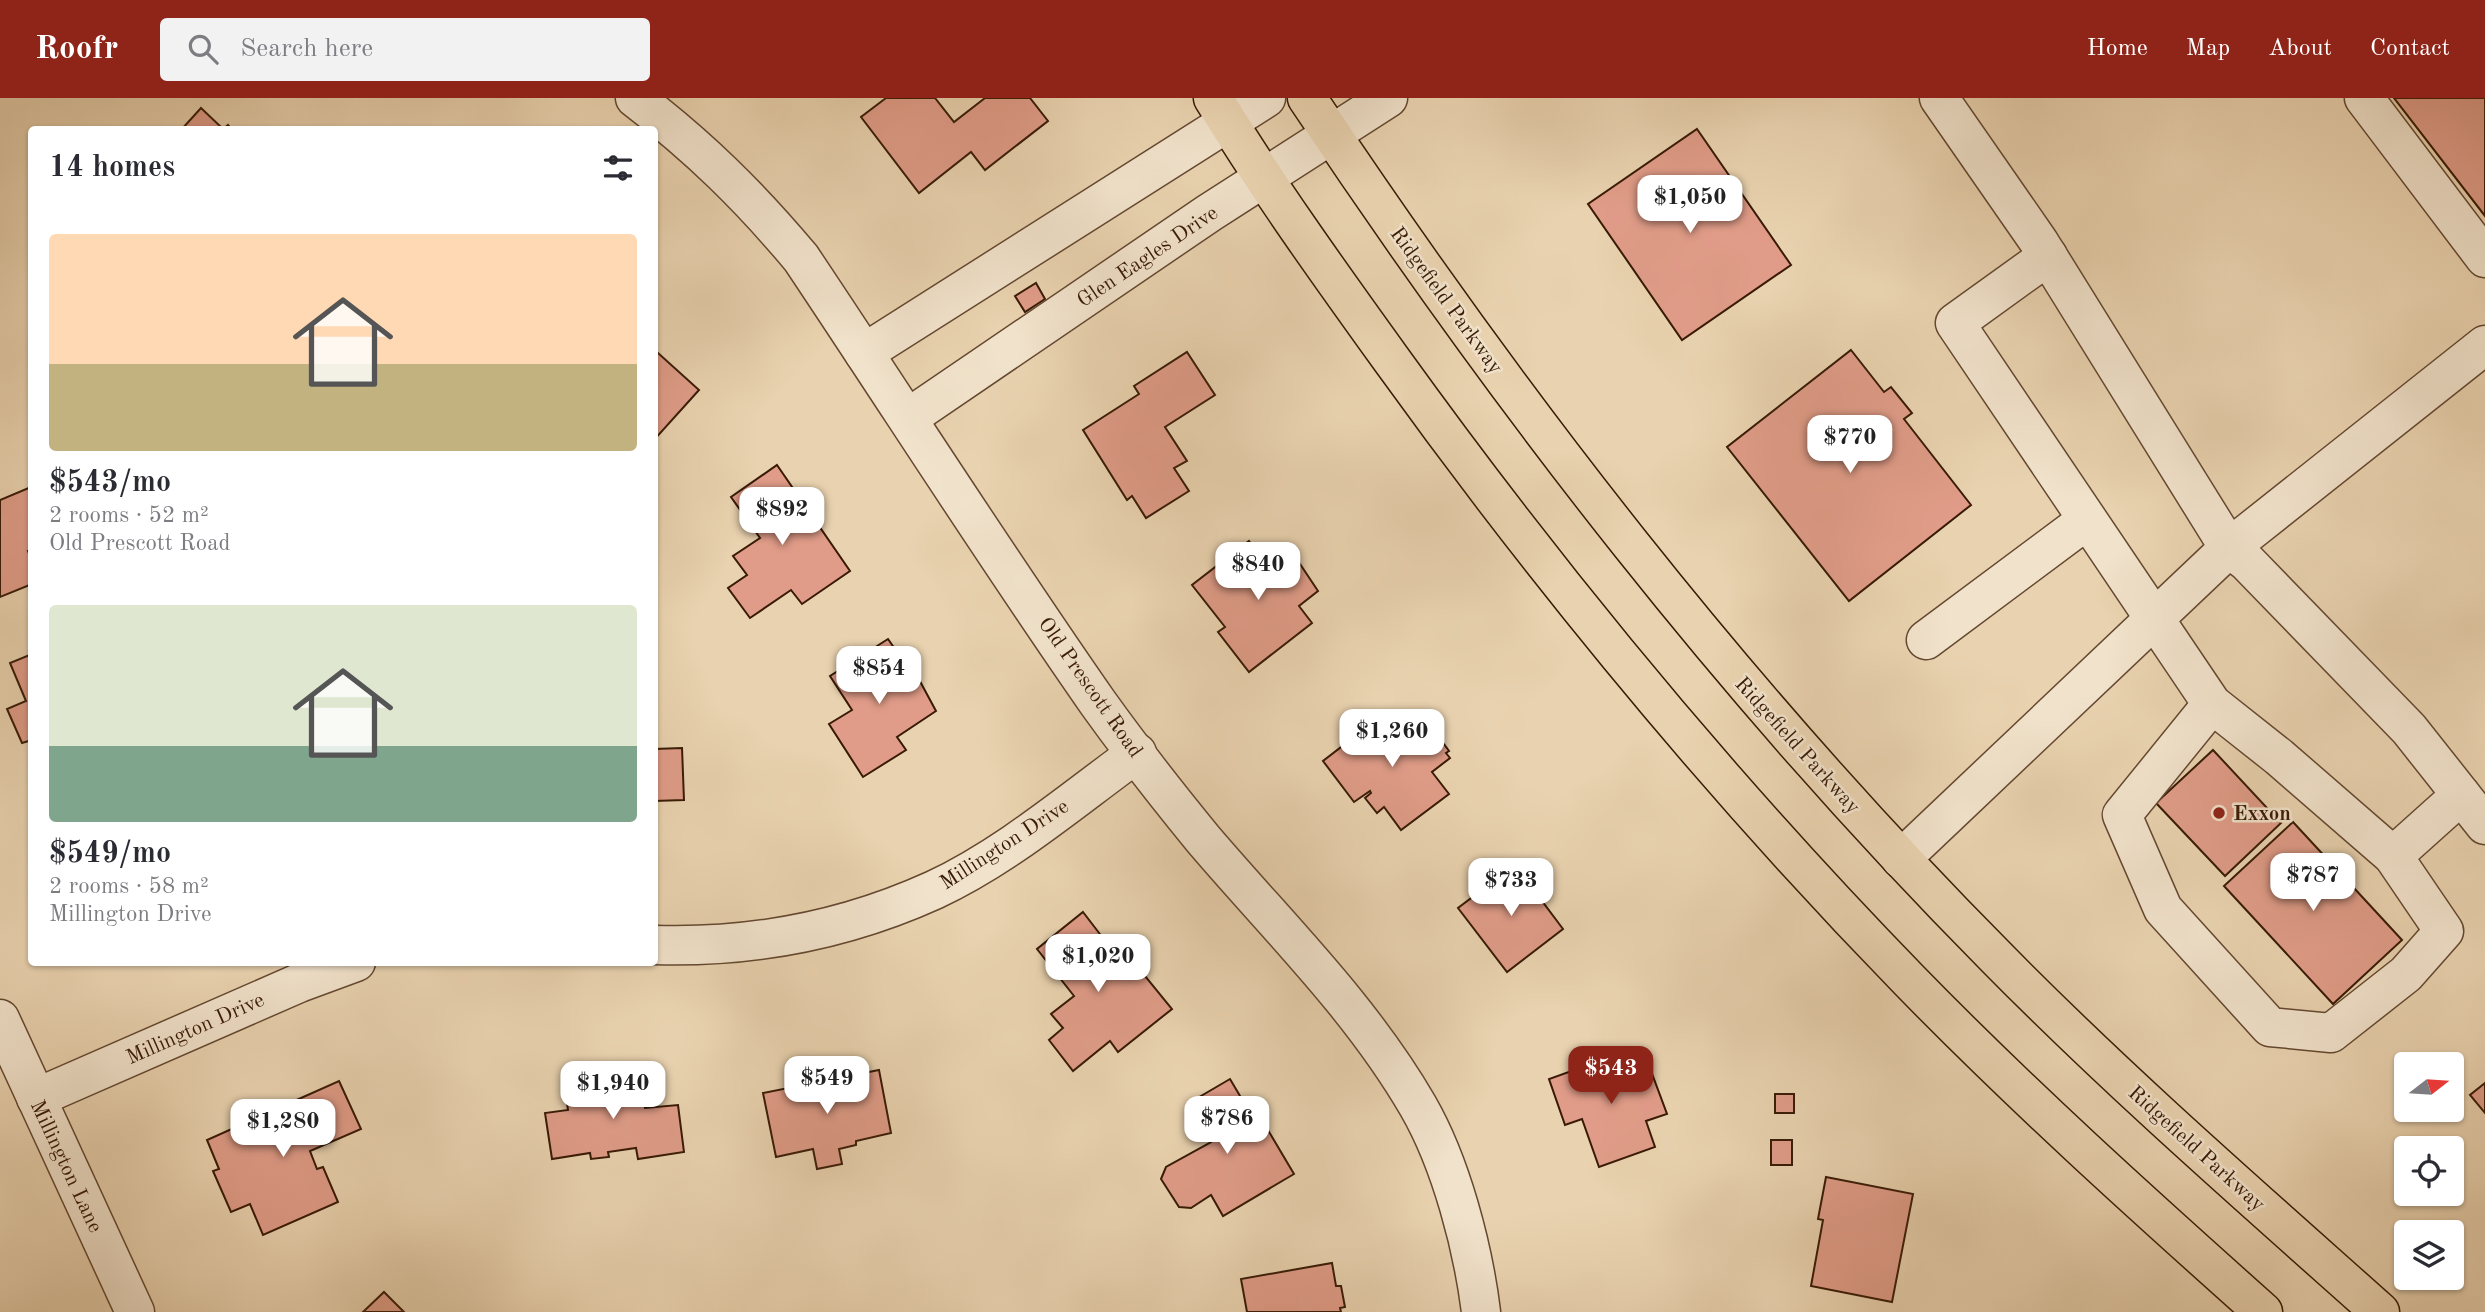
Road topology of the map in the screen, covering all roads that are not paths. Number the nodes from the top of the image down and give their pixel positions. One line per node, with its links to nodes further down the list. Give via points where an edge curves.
1 (635, 98): 13 (street, Old Prescott Road, via 692,142 754,202 801,258)
2 (1266, 98): 7 (street)
3 (1307, 98): 8 (main road, Ridgefield Parkway)
4 (1388, 98): 8 (street, Glen Eagles Drive)
5 (1939, 98): 10 (street)
6 (2364, 98): 11 (street)
7 (1220, 109): 9 (main road); 13 (street)
8 (1332, 136): 9 (street, Glen Eagles Drive); 24 (main road, Ridgefield Parkway, via 1527,413 1612,522 1742,681)
9 (1266, 179): 14 (street, Glen Eagles Drive); 31 (main road, via 1478,478 1667,712 1796,861 2019,1090)
10 (2048, 256): 15 (street, via 1955,323); 16 (street)
11 (2485, 258)
12 (2485, 345): 16 (street)
13 (864, 353): 14 (street, Old Prescott Road)
14 (908, 418): 20 (street, Old Prescott Road, via 1099,704)
15 (2087, 520): 17 (street); 18 (street)
16 (2229, 548): 17 (street); 21 (street, via 2409,729)
17 (2154, 619): 19 (street); 24 (street)
18 (1926, 640)
19 (2212, 704): 23 (street); 23 (street, via 2122,815 2163,909 2270,1027 2331,1033 2406,974 2444,931)
20 (1137, 753): 25 (street, Millington Drive, via 1009,845 923,894 850,922 772,939); 30 (street, Old Prescott Road, via 1203,838 1379,1043 1420,1109 1457,1199)
21 (2461, 795): 22 (street); 23 (street)
22 (2485, 825)
23 (2393, 856)
24 (1901, 859): 32 (main road, Ridgefield Parkway, via 2132,1090)
25 (658, 945)
26 (345, 966): 28 (street, Millington Drive)
27 (0, 1019): 28 (street, Millington Lane)
28 (36, 1098): 29 (street, Millington Lane)
29 (135, 1312)
30 (1481, 1312)
31 (2263, 1312)
32 (2380, 1312)

